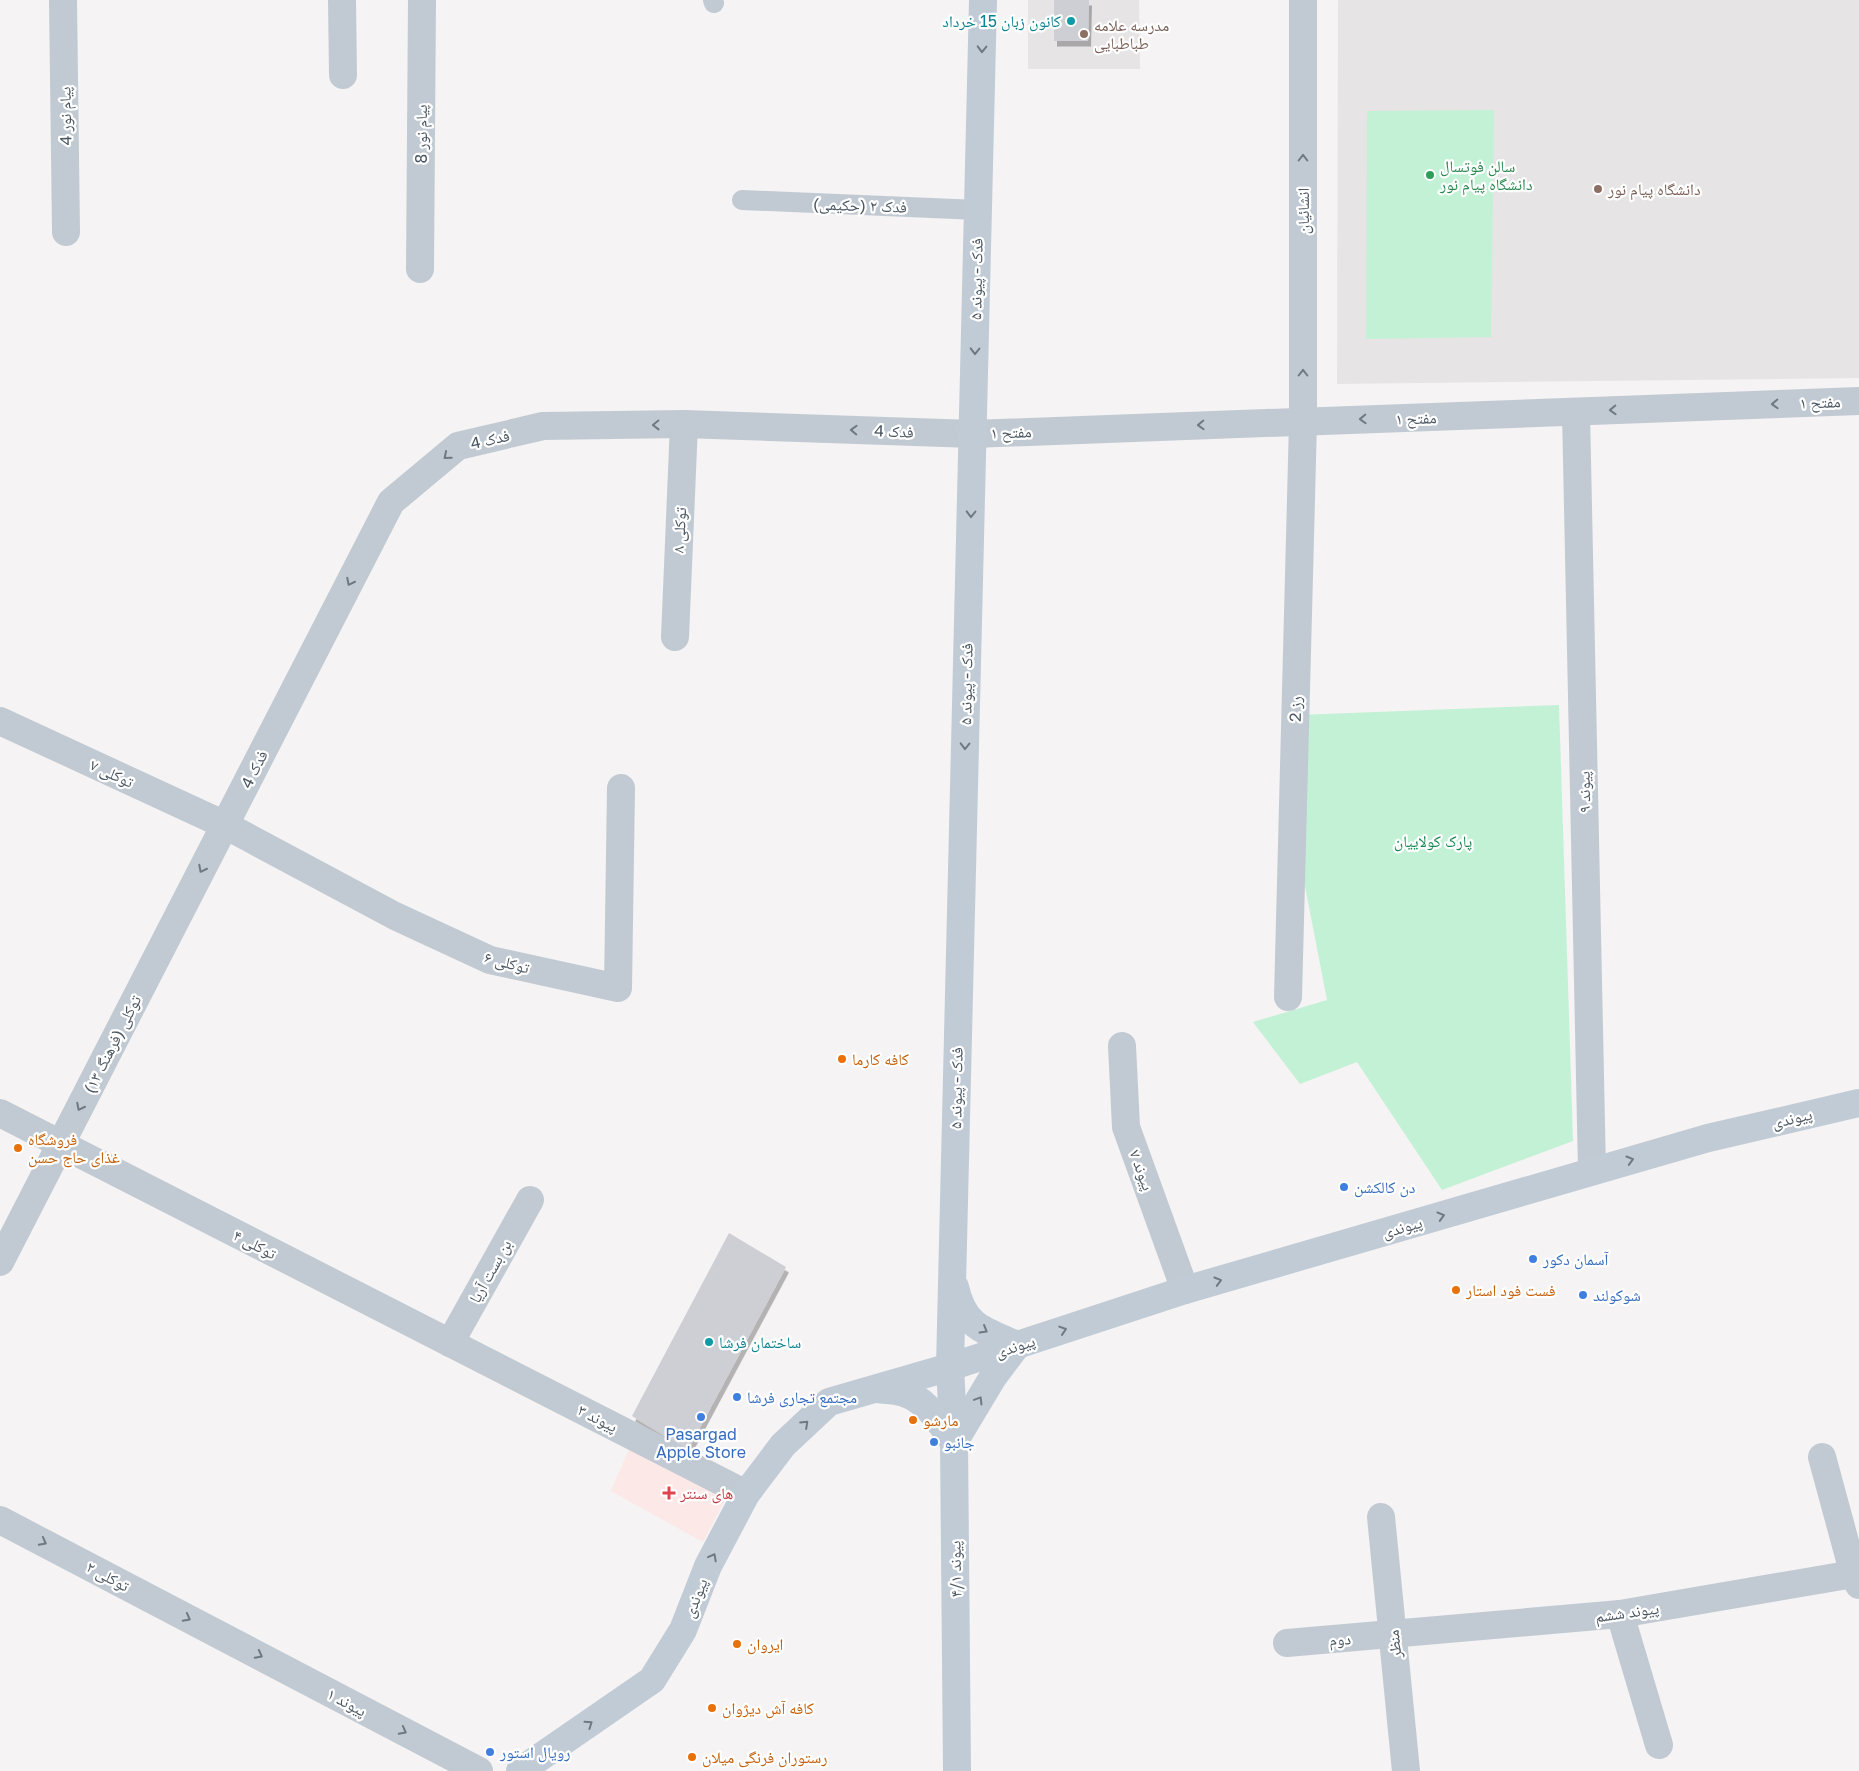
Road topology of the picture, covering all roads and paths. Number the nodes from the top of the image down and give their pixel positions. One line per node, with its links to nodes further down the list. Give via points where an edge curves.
1 (64, 0): 9 (street, پیام نور 4)
2 (342, 0): 6 (street)
3 (422, 0): 10 (street, پیام نور 8)
4 (983, 0): 8 (street, فدک - پیوند ۵, one-way to 8)
5 (1303, 0): 13 (street, انشائیان, one-way to 5)
6 (343, 75)
7 (742, 200): 8 (lane, فدک ۲ (حکیمی))
8 (978, 210): 15 (street, فدک - پیوند ۵, one-way to 15)
9 (66, 232)
10 (420, 269)
11 (1859, 401): 12 (street, مفتح ۱, one-way to 12)
12 (1576, 412): 13 (street, مفتح ۱, one-way to 13); 25 (street, پیوند ۹)
13 (1303, 422): 15 (street, مفتح ۱, one-way to 15); 20 (street, رز 2)
14 (684, 424): 15 (street, فدک 4, one-way to 14); 16 (street, توکلی ۸); 19 (street, فدک 4, one-way to 19, via 543,426 458,446 391,502)
15 (972, 434): 28 (street, فدک - پیوند ۵, one-way to 28)
16 (675, 636)
17 (0, 721): 19 (street, توکلی ۷)
18 (621, 788): 19 (street, توکلی ۶, via 618,988 490,960 395,916)
19 (225, 825): 24 (street, توکلی (فرهنگ ۱۳), one-way to 24)
20 (1288, 997)
21 (1122, 1046): 29 (street, پیوند ۷, via 1126,1127)
22 (1858, 1102): 25 (street, پیوندی, one-way to 22, via 1708,1138)
23 (0, 1113): 24 (street, توکلی ۴)
24 (61, 1144): 27 (street, توکلی (فرهنگ ۱۳)); 30 (street, توکلی ۴)
25 (1592, 1172): 29 (street, پیوندی, one-way to 25)
26 (530, 1200): 30 (street, بن بست آریا)
27 (0, 1262)
28 (952, 1275): 31 (street, one-way to 31, via 957,1297 970,1320 987,1332); 32 (street, فدک - پیوند ۵)
29 (1185, 1290): 31 (street, پیوندی, one-way to 29)
30 (450, 1343): 36 (street, پیوند ۳)
31 (1017, 1345): 32 (street, پیوندی); 34 (street, one-way to 31, via 993,1377)
32 (950, 1367): 33 (street, پیوندی); 34 (street, پیوند ۴/۱)
33 (871, 1389): 34 (street, via 904,1393 920,1400); 36 (street, پیوندی, one-way to 33, via 783,1445 830,1402)
34 (954, 1442): 47 (street, پیوند ۴/۱)
35 (1822, 1457): 39 (street)
36 (746, 1494): 46 (street, پیوندی, one-way to 36, via 652,1680 683,1630 708,1566)
37 (1381, 1517): 42 (street, منظر)
38 (0, 1520): 41 (street, توکلی ۲, one-way to 41)
39 (1857, 1578): 40 (street, پیوند ششم)
40 (1620, 1614): 42 (street, پیوند ششم); 44 (street)
41 (216, 1633): 45 (street, پیوند ۱, one-way to 45)
42 (1393, 1635): 43 (street, دوم); 48 (street, منظر)
43 (1287, 1643)
44 (1660, 1745)
45 (479, 1771)
46 (520, 1771)
47 (957, 1771)
48 (1406, 1771)

